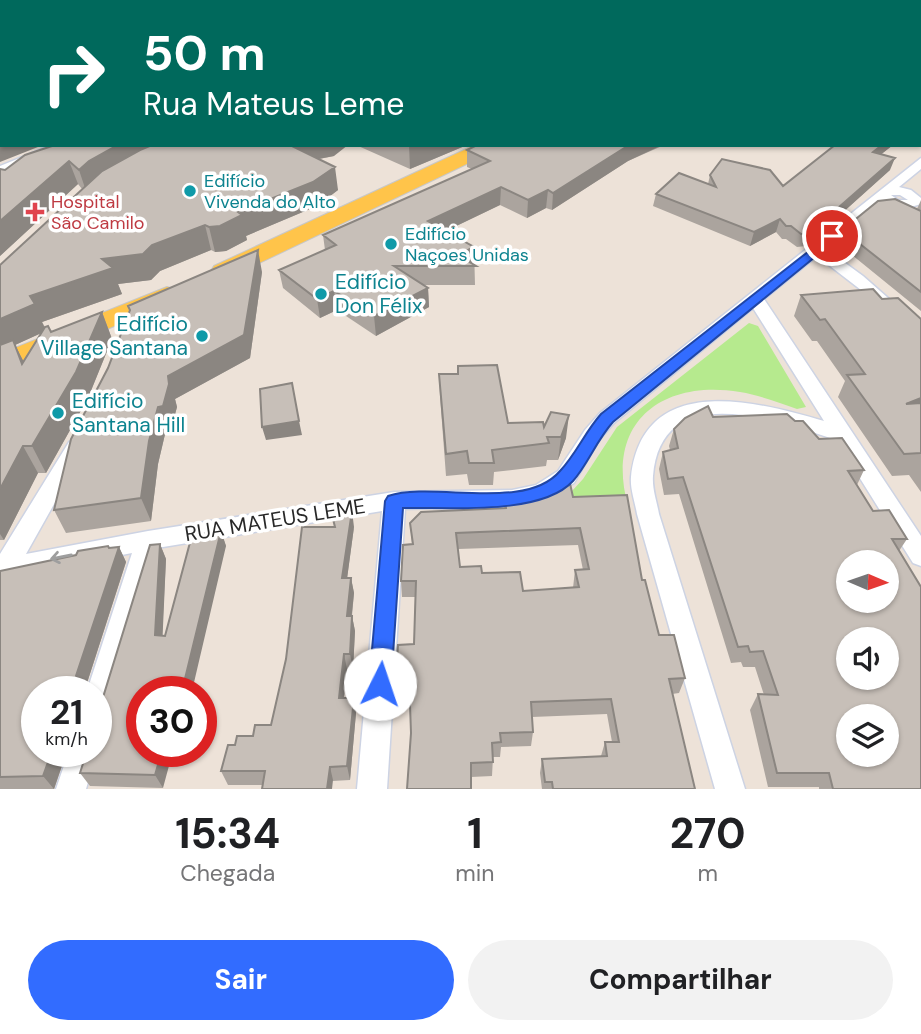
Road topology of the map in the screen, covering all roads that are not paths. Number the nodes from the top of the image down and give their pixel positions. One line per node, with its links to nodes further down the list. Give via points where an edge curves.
1 (59, 147): 4 (street)
2 (487, 147): 9 (main road, via 200,281 120,324)
3 (918, 164): 5 (street, RUA MATEUS LEME); 5 (street, RUA MATEUS LEME)
4 (0, 171)
5 (905, 202): 6 (street, RUA MATEUS LEME, via 864,211)
6 (816, 249): 7 (street, RUA MATEUS LEME); 8 (street)
7 (756, 299): 11 (street); 12 (street, RUA MATEUS LEME, via 607,418 566,477 541,492 512,498)
8 (921, 337)
9 (0, 365)
10 (87, 424): 15 (street)
11 (844, 435): 14 (street); 20 (street, via 755,408 716,406 688,411 664,423 648,443 642,478 648,514)
12 (394, 501): 13 (street, RUA MATEUS LEME); 19 (street)
13 (148, 540): 15 (street, RUA MATEUS LEME, one-way to 15); 16 (street)
14 (921, 556)
15 (0, 572)
16 (106, 676)
17 (78, 767): 18 (street)
18 (71, 789)
19 (372, 789)
20 (730, 789)

